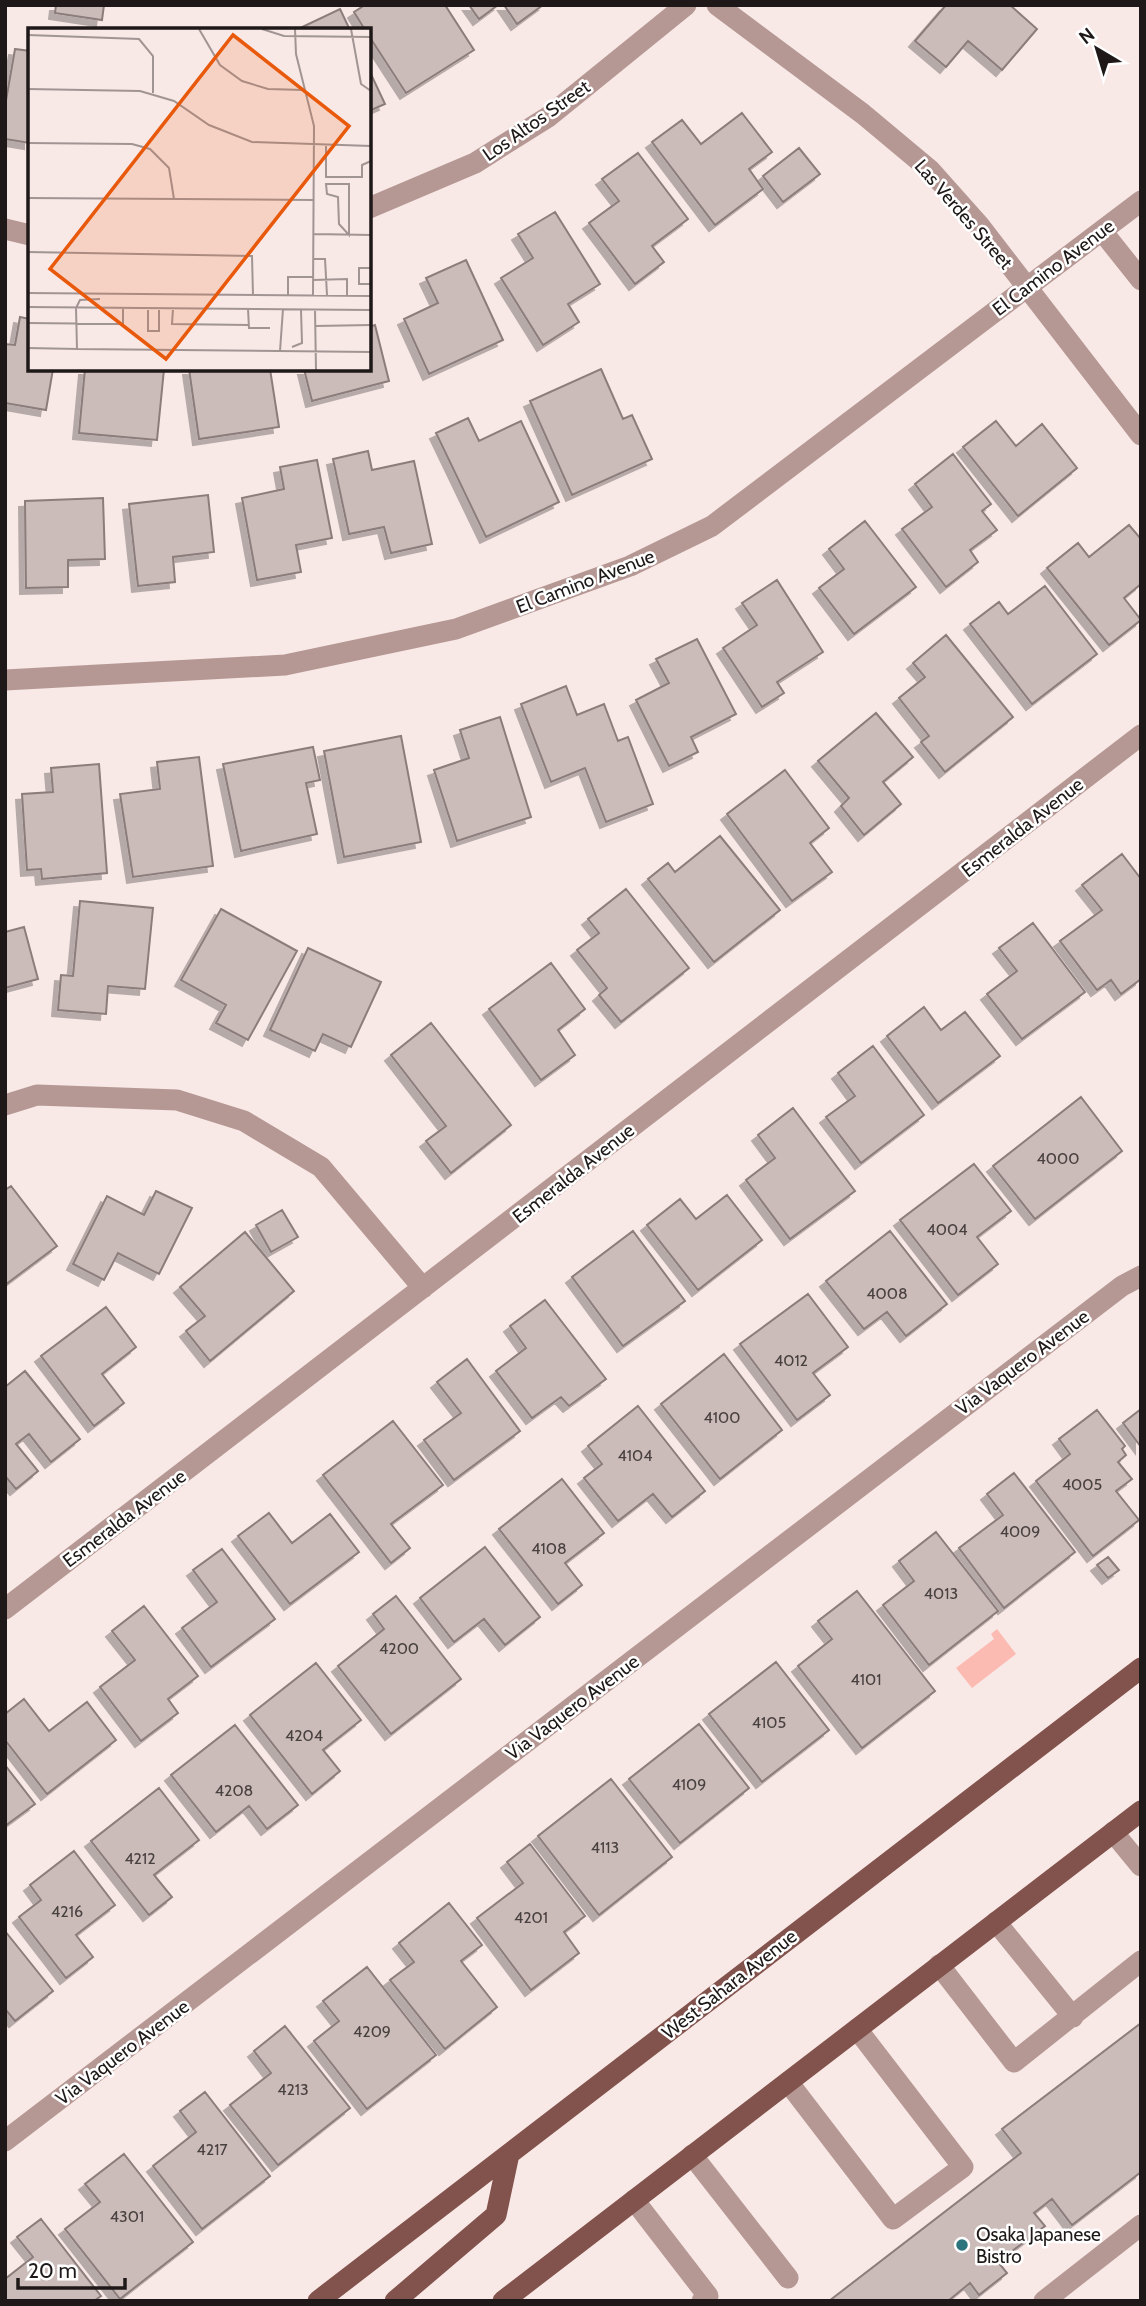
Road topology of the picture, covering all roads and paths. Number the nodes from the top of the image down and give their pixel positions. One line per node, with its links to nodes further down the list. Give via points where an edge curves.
1 (686, 5): 4 (street, Los Altos Street, via 537,123 475,163)
2 (717, 5): 9 (street, Las Verdes Street, via 930,170)
3 (1141, 201): 6 (street, El Camino Avenue)
4 (371, 207)
5 (5, 229): 7 (street)
6 (1102, 231): 8 (street); 9 (street, El Camino Avenue)
7 (28, 235)
8 (1141, 280)
9 (1027, 287): 10 (street, Las Verdes Street); 11 (street, El Camino Avenue, via 712,526 630,566 456,629 285,665)
10 (1138, 424)
11 (5, 680)
12 (1141, 735): 15 (street, Esmeralda Avenue)
13 (5, 1105): 15 (street, via 37,1095 177,1100 244,1121 321,1167)
14 (1141, 1276): 27 (street, Via Vaquero Avenue, via 1122,1286)
15 (423, 1288): 16 (street, Esmeralda Avenue)
16 (5, 1609)
17 (1141, 1668): 28 (main road, West Sahara Avenue)
18 (1141, 1811): 19 (main road)
19 (1113, 1832): 20 (street); 21 (main road)
20 (1141, 1866)
21 (996, 1922): 23 (main road); 24 (street)
22 (1141, 1961): 24 (street)
23 (939, 1965): 24 (street, via 1014,2062); 25 (main road)
24 (1073, 2017)
25 (857, 2029): 26 (main road); 26 (street, via 963,2167 893,2219)
26 (788, 2082): 29 (main road)
27 (5, 2141)
28 (509, 2154): 33 (main road, West Sahara Avenue); 34 (main road, via 496,2216)
29 (692, 2155): 30 (main road); 32 (street)
30 (634, 2200): 35 (main road); 36 (street, via 708,2296)
31 (1141, 2225): 37 (street)
32 (788, 2278)
33 (318, 2301)
34 (395, 2301)
35 (503, 2301)
36 (702, 2301)
37 (1044, 2301)

